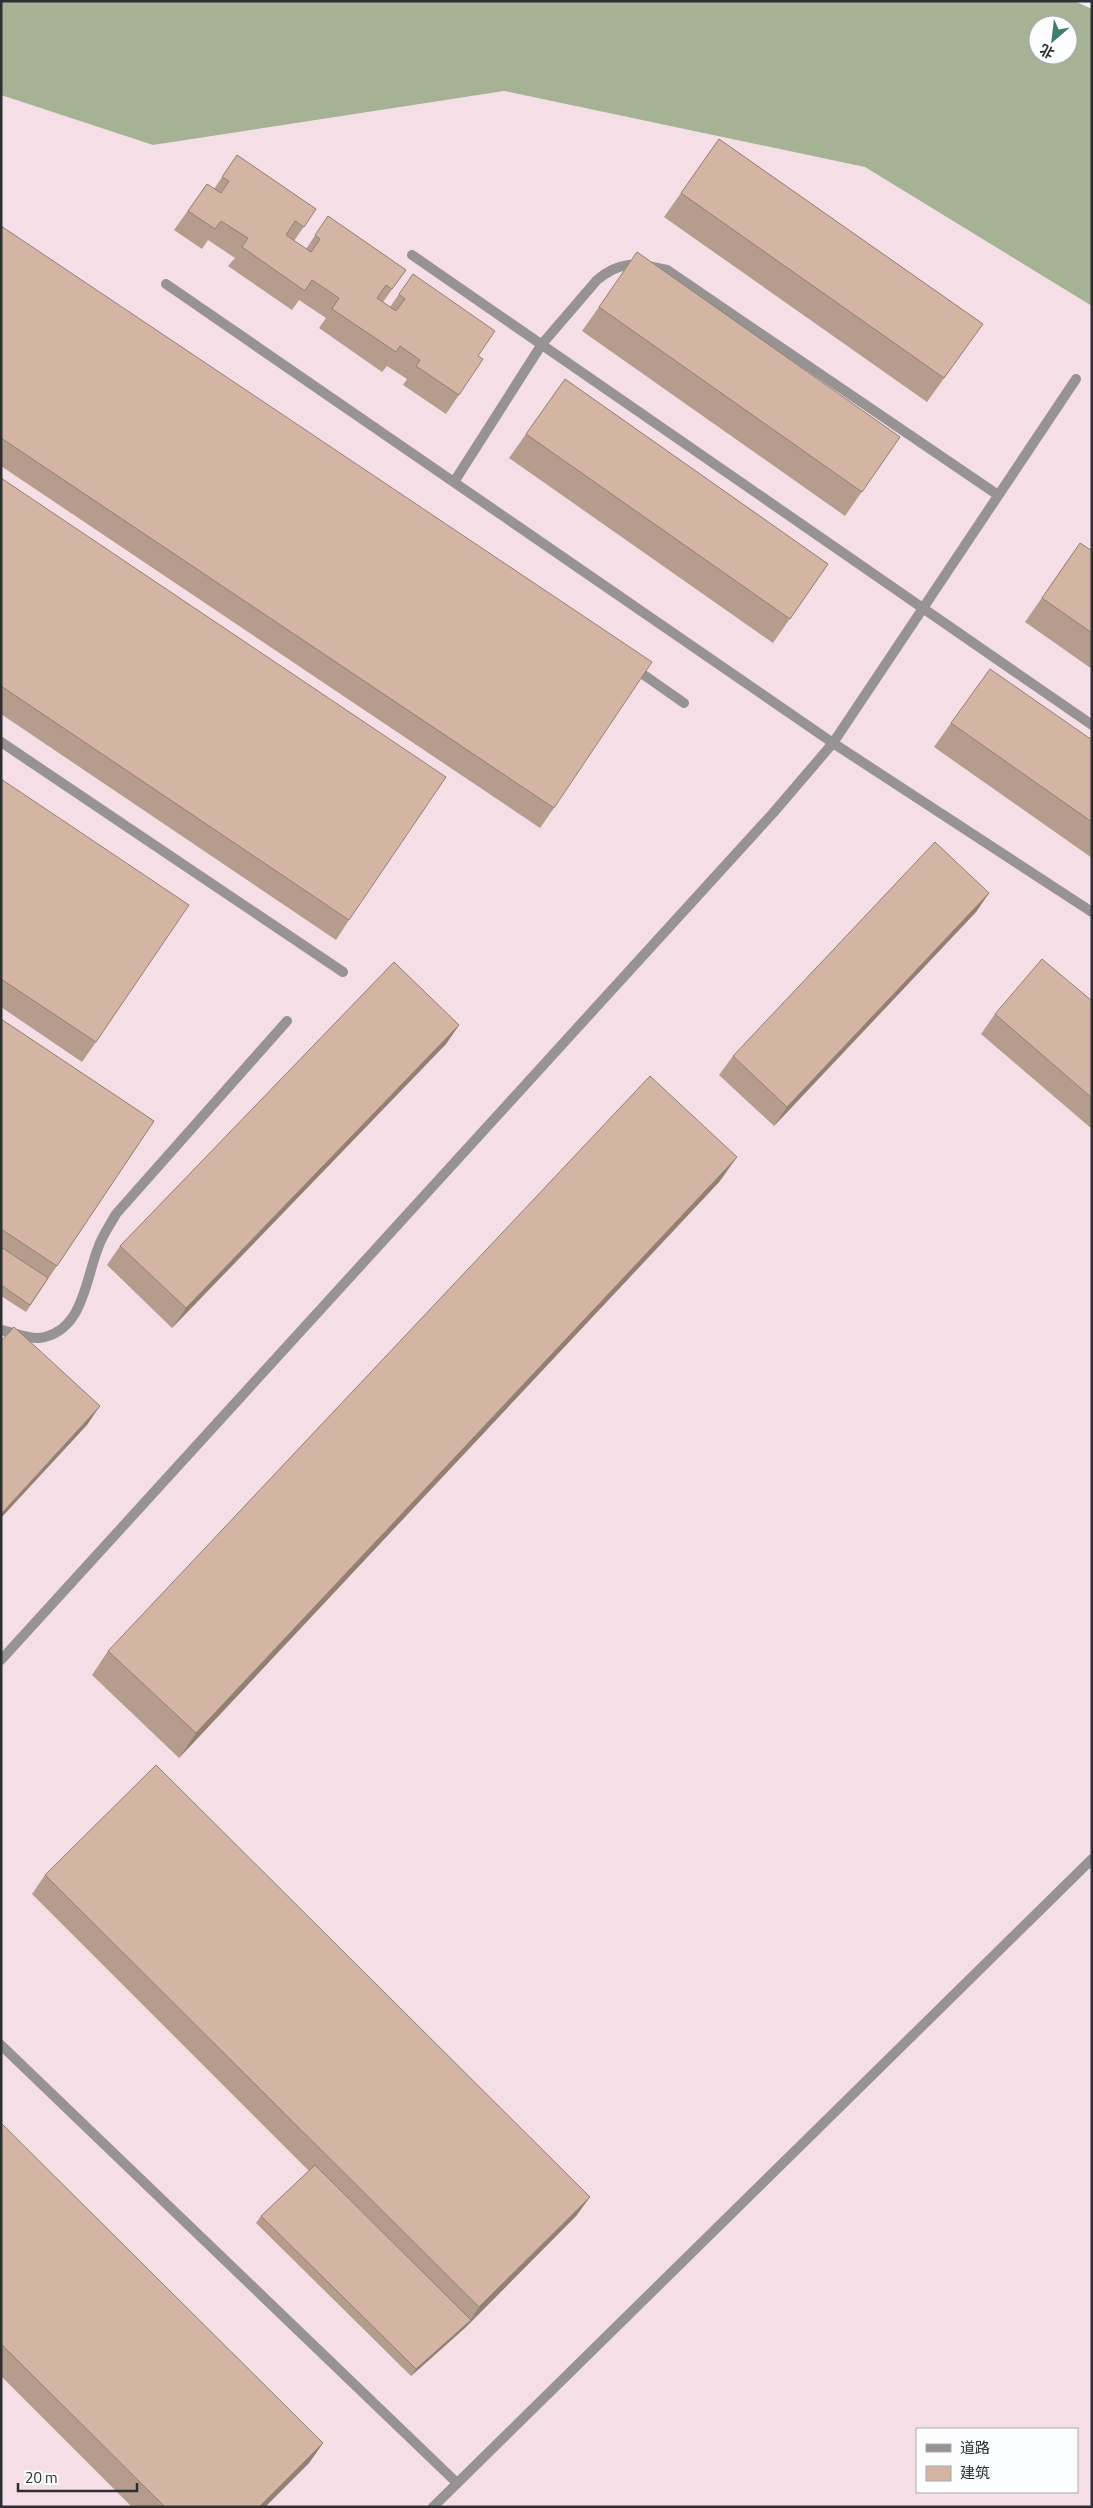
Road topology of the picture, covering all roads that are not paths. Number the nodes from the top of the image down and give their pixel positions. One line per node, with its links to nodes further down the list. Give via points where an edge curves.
1 (412, 255): 3 (street)
2 (166, 284): 5 (street)
3 (542, 344): 5 (street); 6 (street, via 607,272 633,263 667,270); 7 (street)
4 (1076, 379): 6 (street)
5 (454, 482): 12 (street)
6 (998, 495): 7 (street)
7 (923, 608): 10 (street); 12 (street)
8 (627, 663): 9 (street)
9 (684, 703)
10 (1092, 725)
11 (1, 742): 14 (street)
12 (833, 743): 13 (street); 17 (street, via 774,812)
13 (1092, 912)
14 (343, 972)
15 (287, 1022): 16 (street, via 116,1214 98,1247 76,1313 60,1331 37,1338)
16 (1, 1330)
17 (1, 1660)
18 (1092, 1859): 20 (street)
19 (1, 2045): 20 (street)
20 (457, 2483): 21 (street)
21 (433, 2507)

